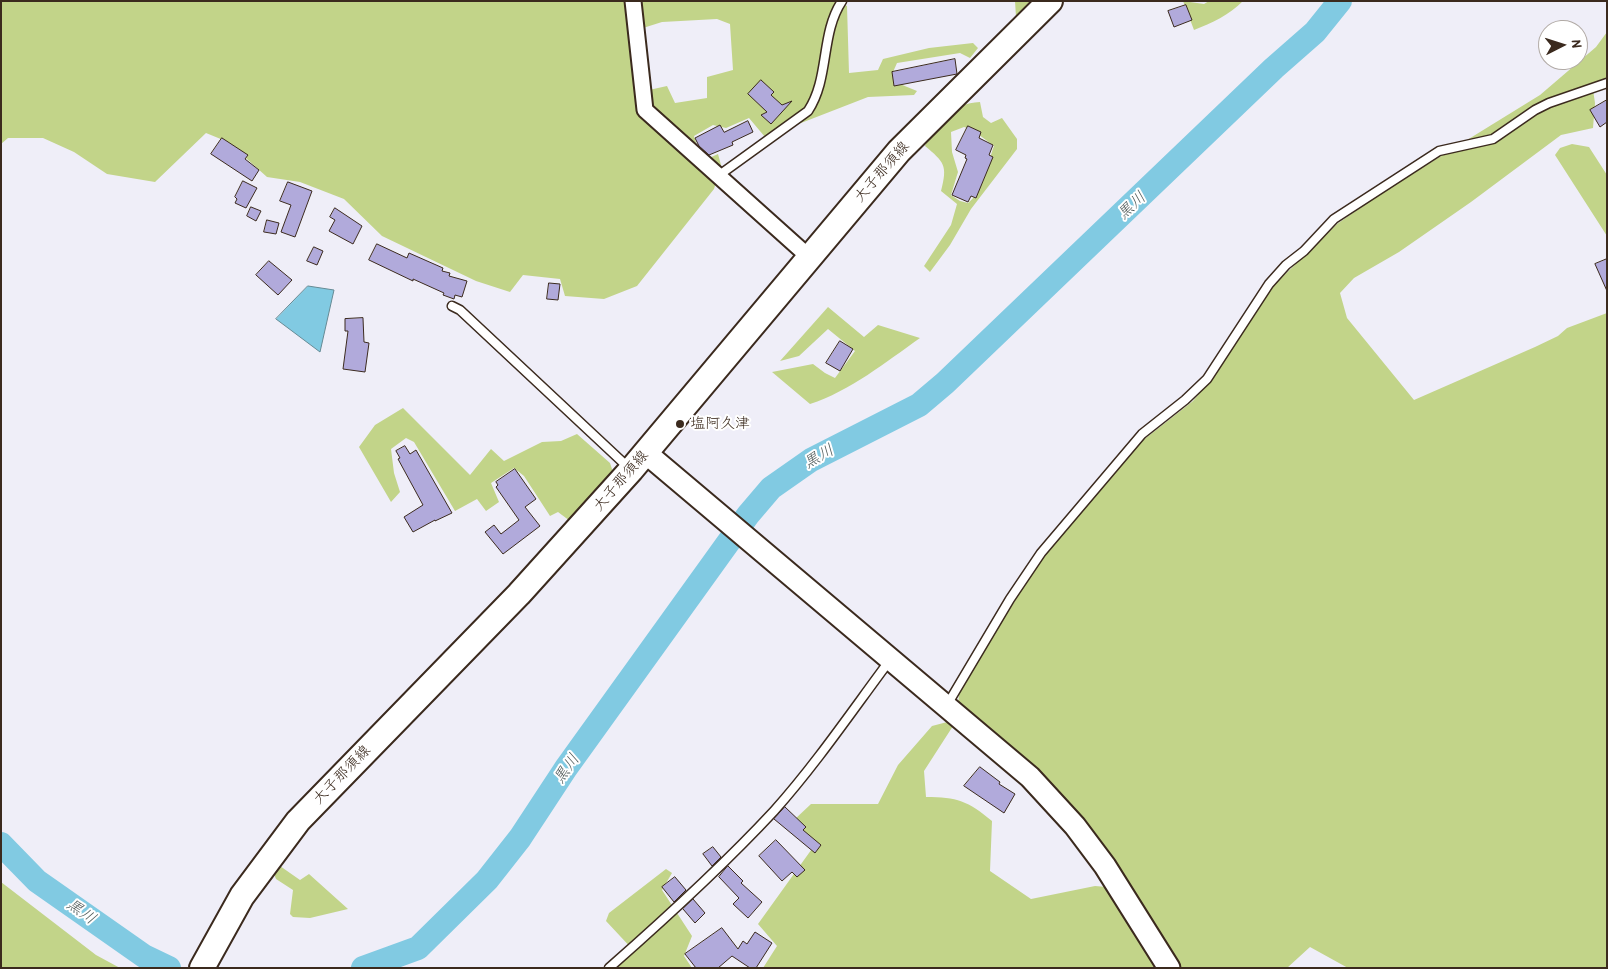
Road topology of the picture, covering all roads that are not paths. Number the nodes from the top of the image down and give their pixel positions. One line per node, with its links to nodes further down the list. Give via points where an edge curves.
1 (633, 1): 5 (street, via 645,110)
2 (842, 1): 5 (lane, via 829,28 821,84 808,111)
3 (1050, 1): 6 (main road, 大子那須線, via 899,151)
4 (1607, 83): 10 (lane, via 1549,103 1493,139 1439,151 1334,219 1269,284 1207,379 1142,434 1041,553)
5 (717, 177): 6 (street)
6 (809, 258): 8 (main road, 大子那須線)
7 (452, 306): 8 (lane)
8 (638, 462): 9 (street, via 713,508); 11 (main road, 大子那須線, via 519,594 298,821 259,871)
9 (891, 659): 10 (street); 12 (lane, via 775,810 702,886)
10 (947, 705): 13 (street, via 1030,777 1075,826 1105,866)
11 (202, 968)
12 (609, 968)
13 (1169, 968)

